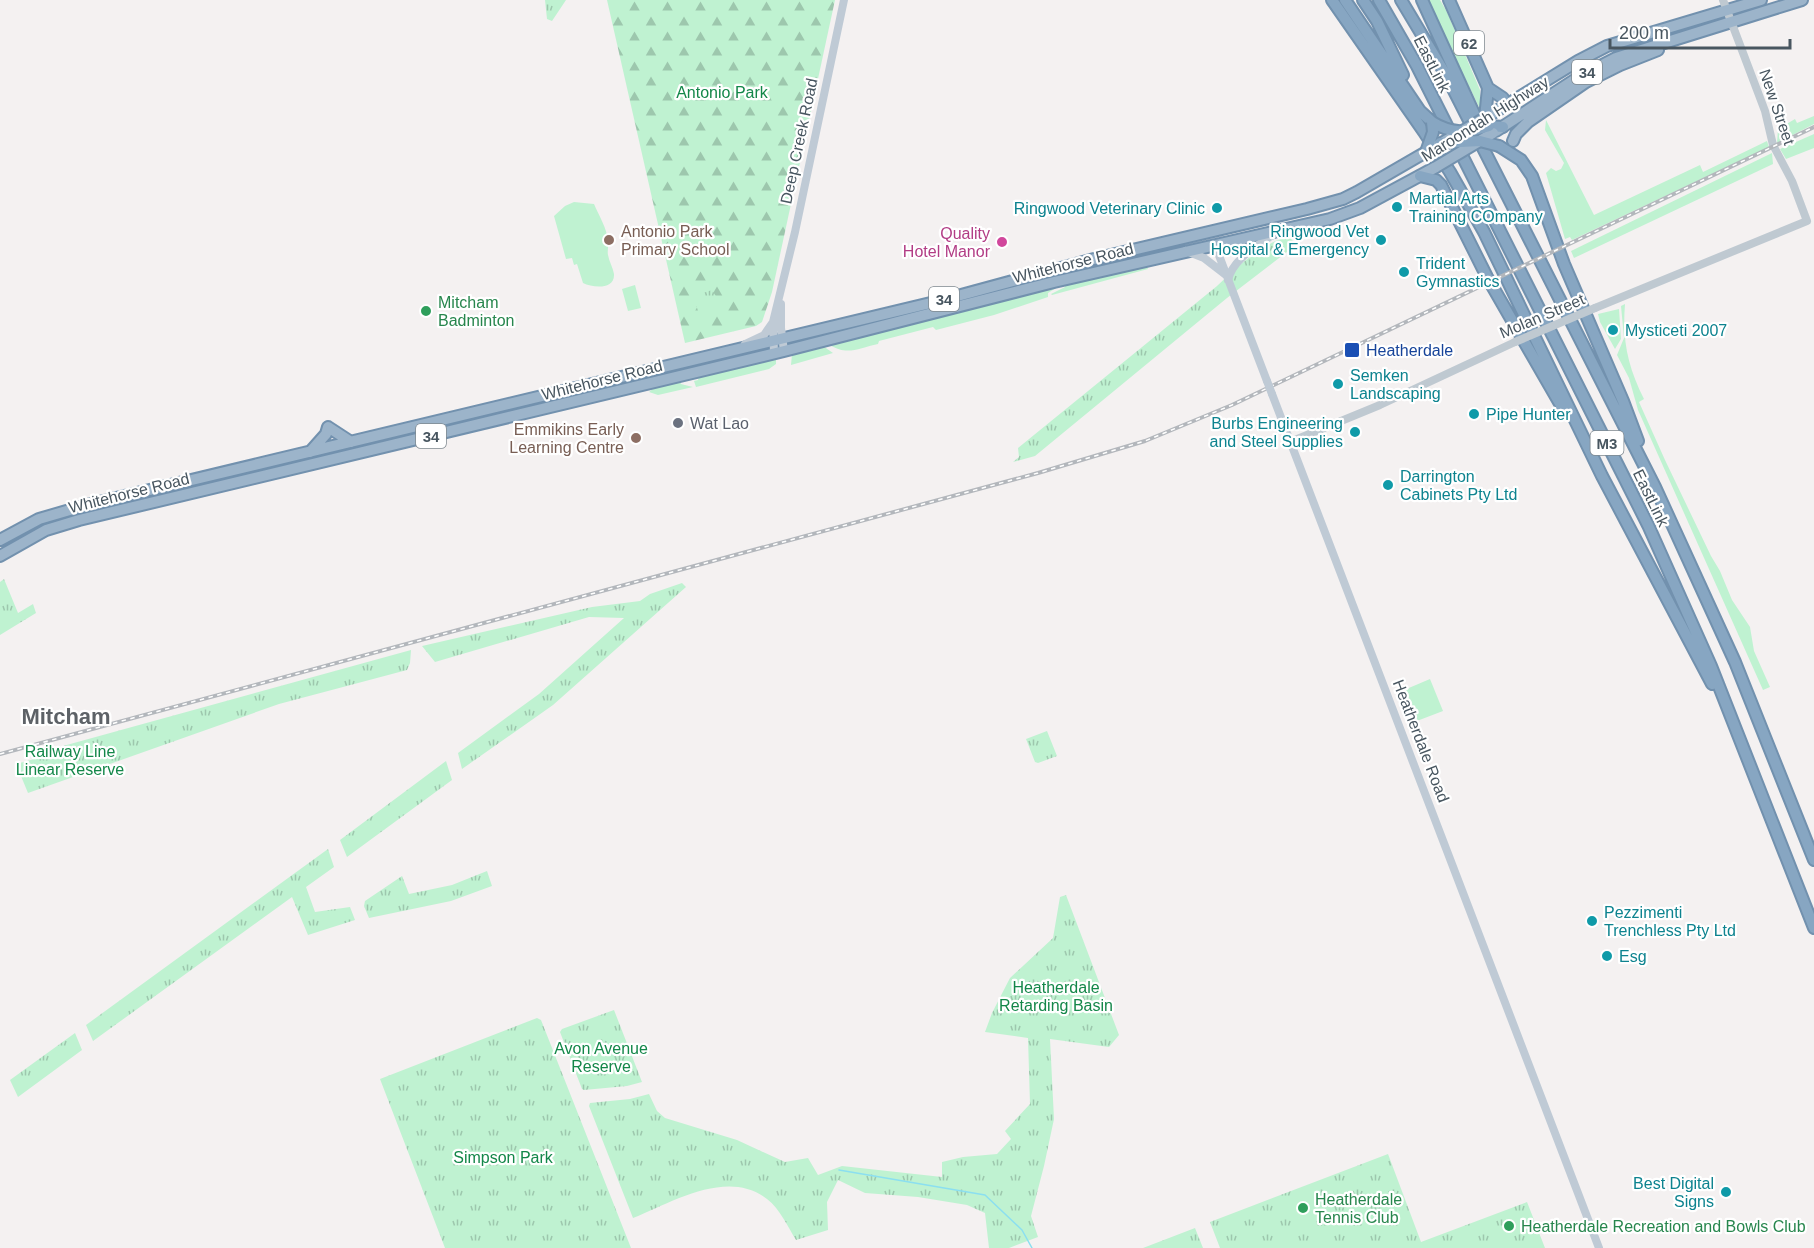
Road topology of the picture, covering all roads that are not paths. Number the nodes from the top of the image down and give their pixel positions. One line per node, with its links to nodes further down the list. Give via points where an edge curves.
1 (844, 0): 33 (main road, Deep Creek Road)
2 (1332, 0): 42 (highway, via 1450,172 1514,292)
3 (1346, 0): 15 (highway)
4 (1363, 0): 15 (highway)
5 (1379, 0): 46 (highway, EastLink / M3, via 1417,66 1629,487)
6 (1401, 0): 35 (highway, EastLink / M3, via 1446,75)
7 (1422, 0): 35 (highway)
8 (1449, 0): 14 (highway, 62)
9 (1761, 0): 12 (highway, Maroondah Highway / 34)
10 (1787, 0): 12 (highway, via 1740,14)
11 (1802, 0): 12 (highway, Maroondah Highway / 34)
12 (1728, 10): 13 (highway, Maroondah Highway / 34); 16 (highway, Maroondah Highway / 34, via 1607,46); 25 (street, New Street, via 1766,111 1773,145)
13 (1682, 37): 18 (highway, Maroondah Highway / 34, via 1616,58 1503,127); 23 (highway, via 1586,82 1528,122 1516,134)
14 (1488, 88): 16 (highway, via 1503,98); 18 (highway, 62)
15 (1411, 94): 17 (highway)
16 (1516, 99): 18 (highway, Maroondah Highway / 34)
17 (1432, 122): 19 (highway, bridge, via 1447,131); 22 (highway, bridge)
18 (1487, 127): 19 (highway, bridge); 21 (highway, Maroondah Highway / 34, bridge)
19 (1459, 132): 20 (highway, Maroondah Highway / 34, bridge)
20 (1440, 143): 21 (highway, bridge); 22 (highway, Maroondah Highway / 34, bridge)
21 (1473, 144): 23 (highway, bridge, via 1499,146); 24 (highway, Maroondah Highway / 34, bridge)
22 (1426, 152): 27 (highway, Maroondah Highway / 34, via 1343,199)
23 (1514, 154): 43 (highway, via 1532,176)
24 (1420, 176): 26 (highway, Maroondah Highway / 34, via 1343,215); 42 (highway, via 1441,185 1487,277)
25 (1808, 221): 40 (street, Molan Street, bridge, via 1515,342)
26 (1277, 231): 29 (highway, Maroondah Highway / 34); 32 (main road, via 1237,261)
27 (1209, 232): 28 (highway, Whitehorse Road / 34); 29 (highway)
28 (1167, 242): 31 (highway); 36 (highway, Whitehorse Road / 34)
29 (1215, 245): 30 (highway, Whitehorse Road / 34); 32 (main road, Heatherdale Road)
30 (1186, 251): 31 (highway, Whitehorse Road / 34); 32 (main road, via 1203,258)
31 (1171, 260): 38 (highway, Whitehorse Road / 34, via 1054,282)
32 (1227, 278): 40 (main road, Heatherdale Road, bridge)
33 (783, 288): 34 (main road, Deep Creek Road); 36 (main road, Deep Creek Road)
34 (773, 321): 36 (main road, Deep Creek Road); 37 (main road, via 764,335)
35 (1576, 333): 43 (highway, EastLink / M3)
36 (778, 339): 37 (highway, Whitehorse Road / 34); 38 (main road, Deep Creek Road)
37 (737, 349): 39 (highway, Whitehorse Road / 34)
38 (779, 352): 45 (highway, Whitehorse Road / 34, via 79,520 37,535)
39 (351, 442): 41 (highway, Whitehorse Road / 34); 41 (highway, via 328,427)
40 (1290, 442): 49 (main road, Heatherdale Road)
41 (309, 452): 44 (highway, Whitehorse Road / 34, via 63,511)
42 (1602, 476): 46 (highway)
43 (1655, 487): 47 (highway, EastLink / M3, via 1735,662)
44 (0, 540)
45 (0, 556)
46 (1736, 729): 48 (highway, EastLink / M3)
47 (1814, 860)
48 (1814, 928)
49 (1599, 1248)

